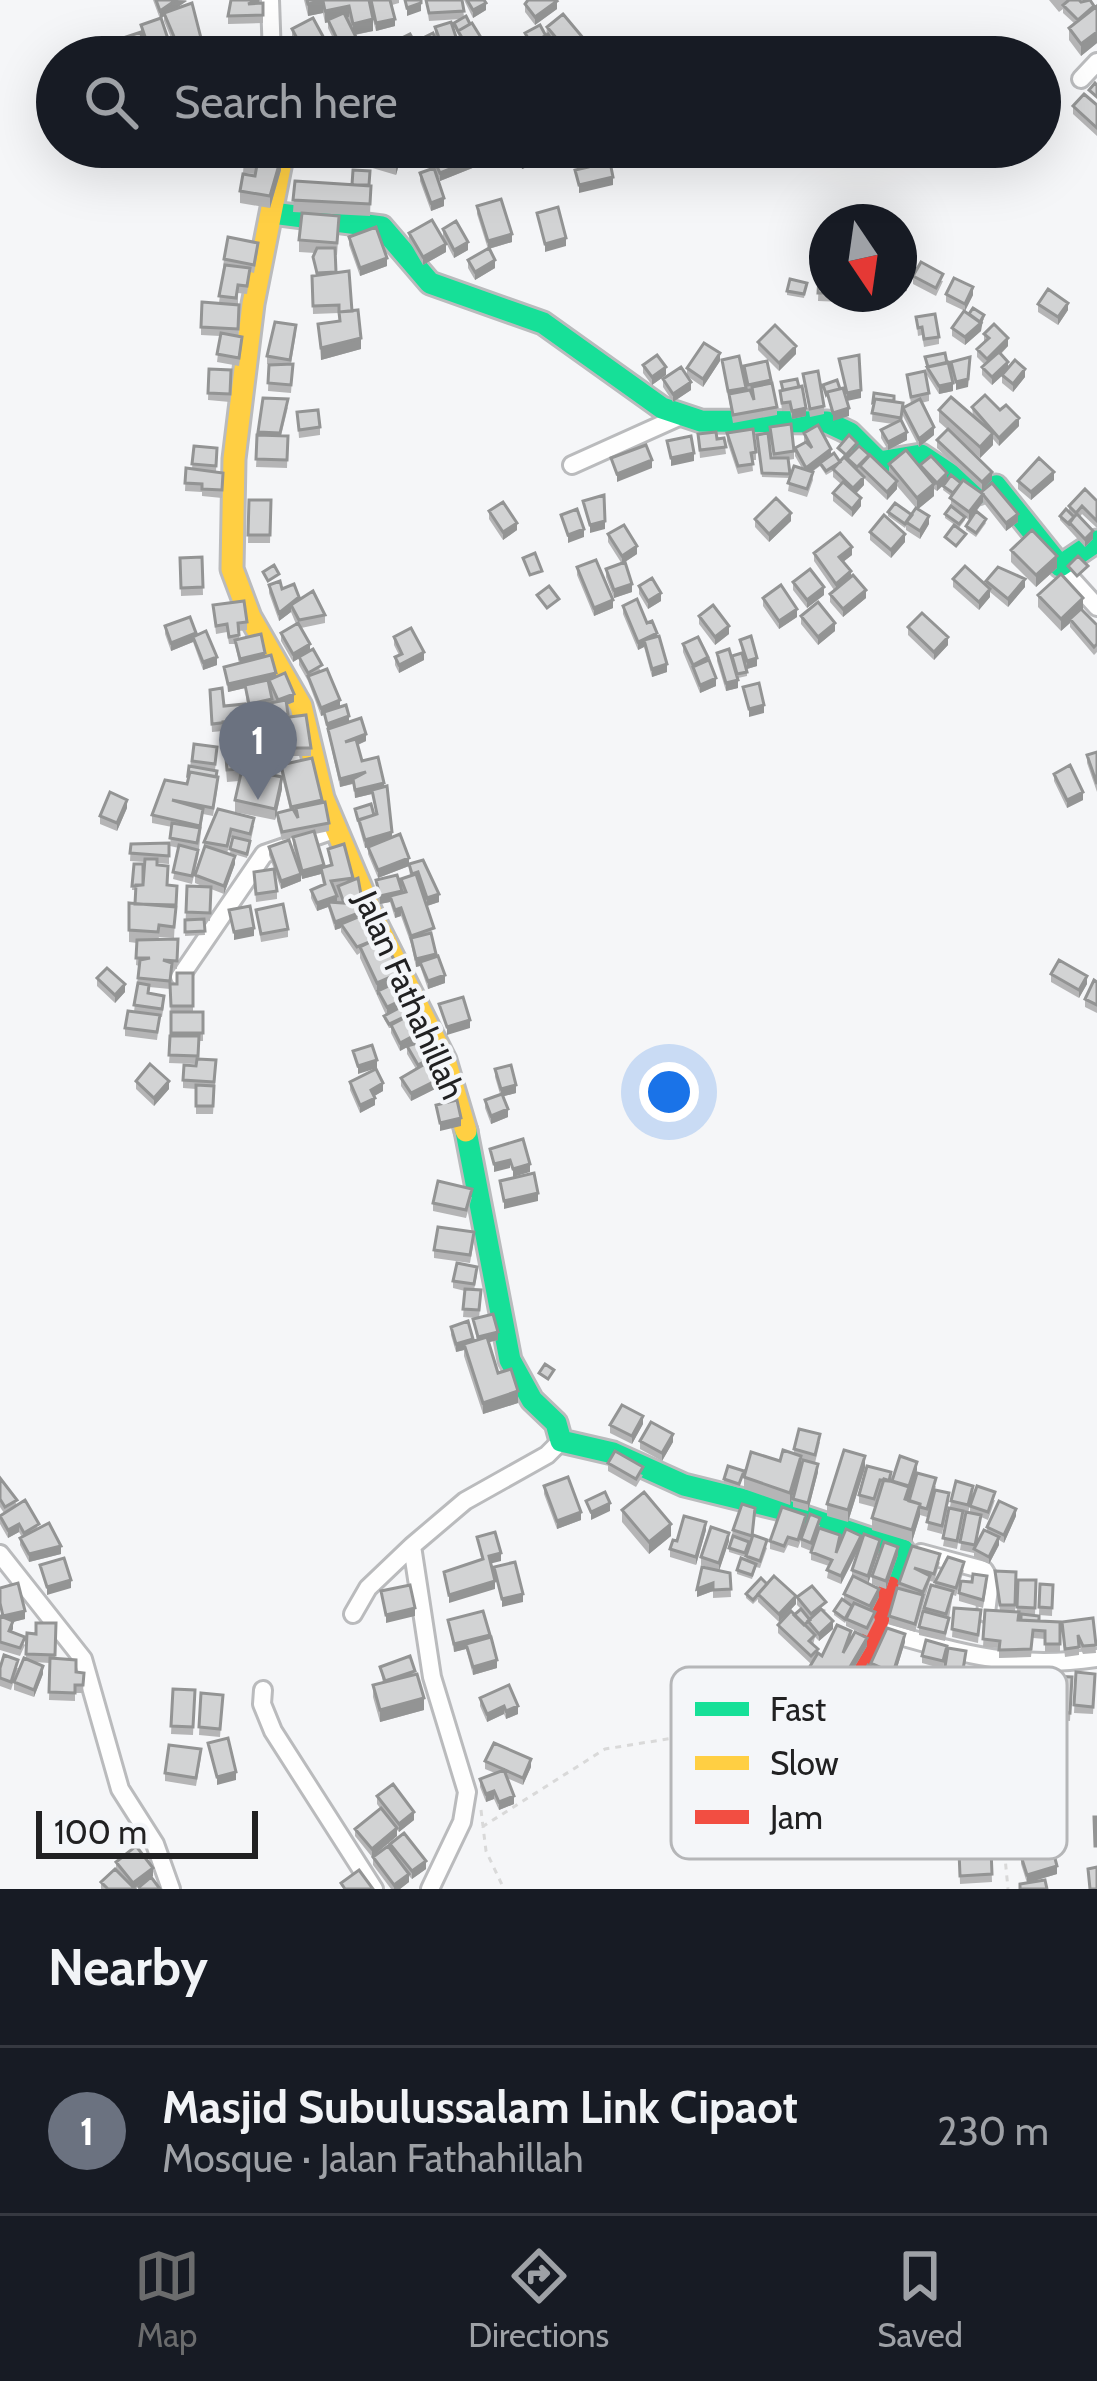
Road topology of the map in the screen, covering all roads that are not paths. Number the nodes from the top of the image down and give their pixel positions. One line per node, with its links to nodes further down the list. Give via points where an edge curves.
1 (271, 0): 2 (street)
2 (272, 36)
3 (1097, 62): 4 (street)
4 (1081, 79)
5 (280, 168): 6 (street, Jalan Fathahillah)
6 (272, 213): 7 (street, via 382,227 425,280 549,326); 12 (street, Jalan Fathahillah, via 234,458 232,568 250,617 302,706)
7 (681, 416): 8 (street); 10 (street, via 734,425 822,422 851,434 878,462 921,455 978,493 996,486)
8 (572, 465)
9 (1097, 541): 10 (street)
10 (1060, 566): 11 (street)
11 (1097, 607)
12 (337, 830): 13 (street, via 264,854); 14 (street, Jalan Fathahillah, via 446,1060 510,1360)
13 (180, 976)
14 (561, 1441): 15 (street, via 464,1501); 16 (street)
15 (412, 1546): 19 (street); 26 (street, via 432,1677 467,1792 462,1822)
16 (903, 1550): 18 (street, via 982,1568 990,1580); 20 (street)
17 (0, 1554): 24 (street, via 83,1659 120,1789 155,1844)
18 (986, 1613)
19 (353, 1614)
20 (876, 1629): 21 (street, via 989,1661); 22 (street)
21 (1097, 1658)
22 (859, 1667)
23 (262, 1690): 25 (street, via 273,1731)
24 (171, 1889)
25 (374, 1889)
26 (430, 1889)

